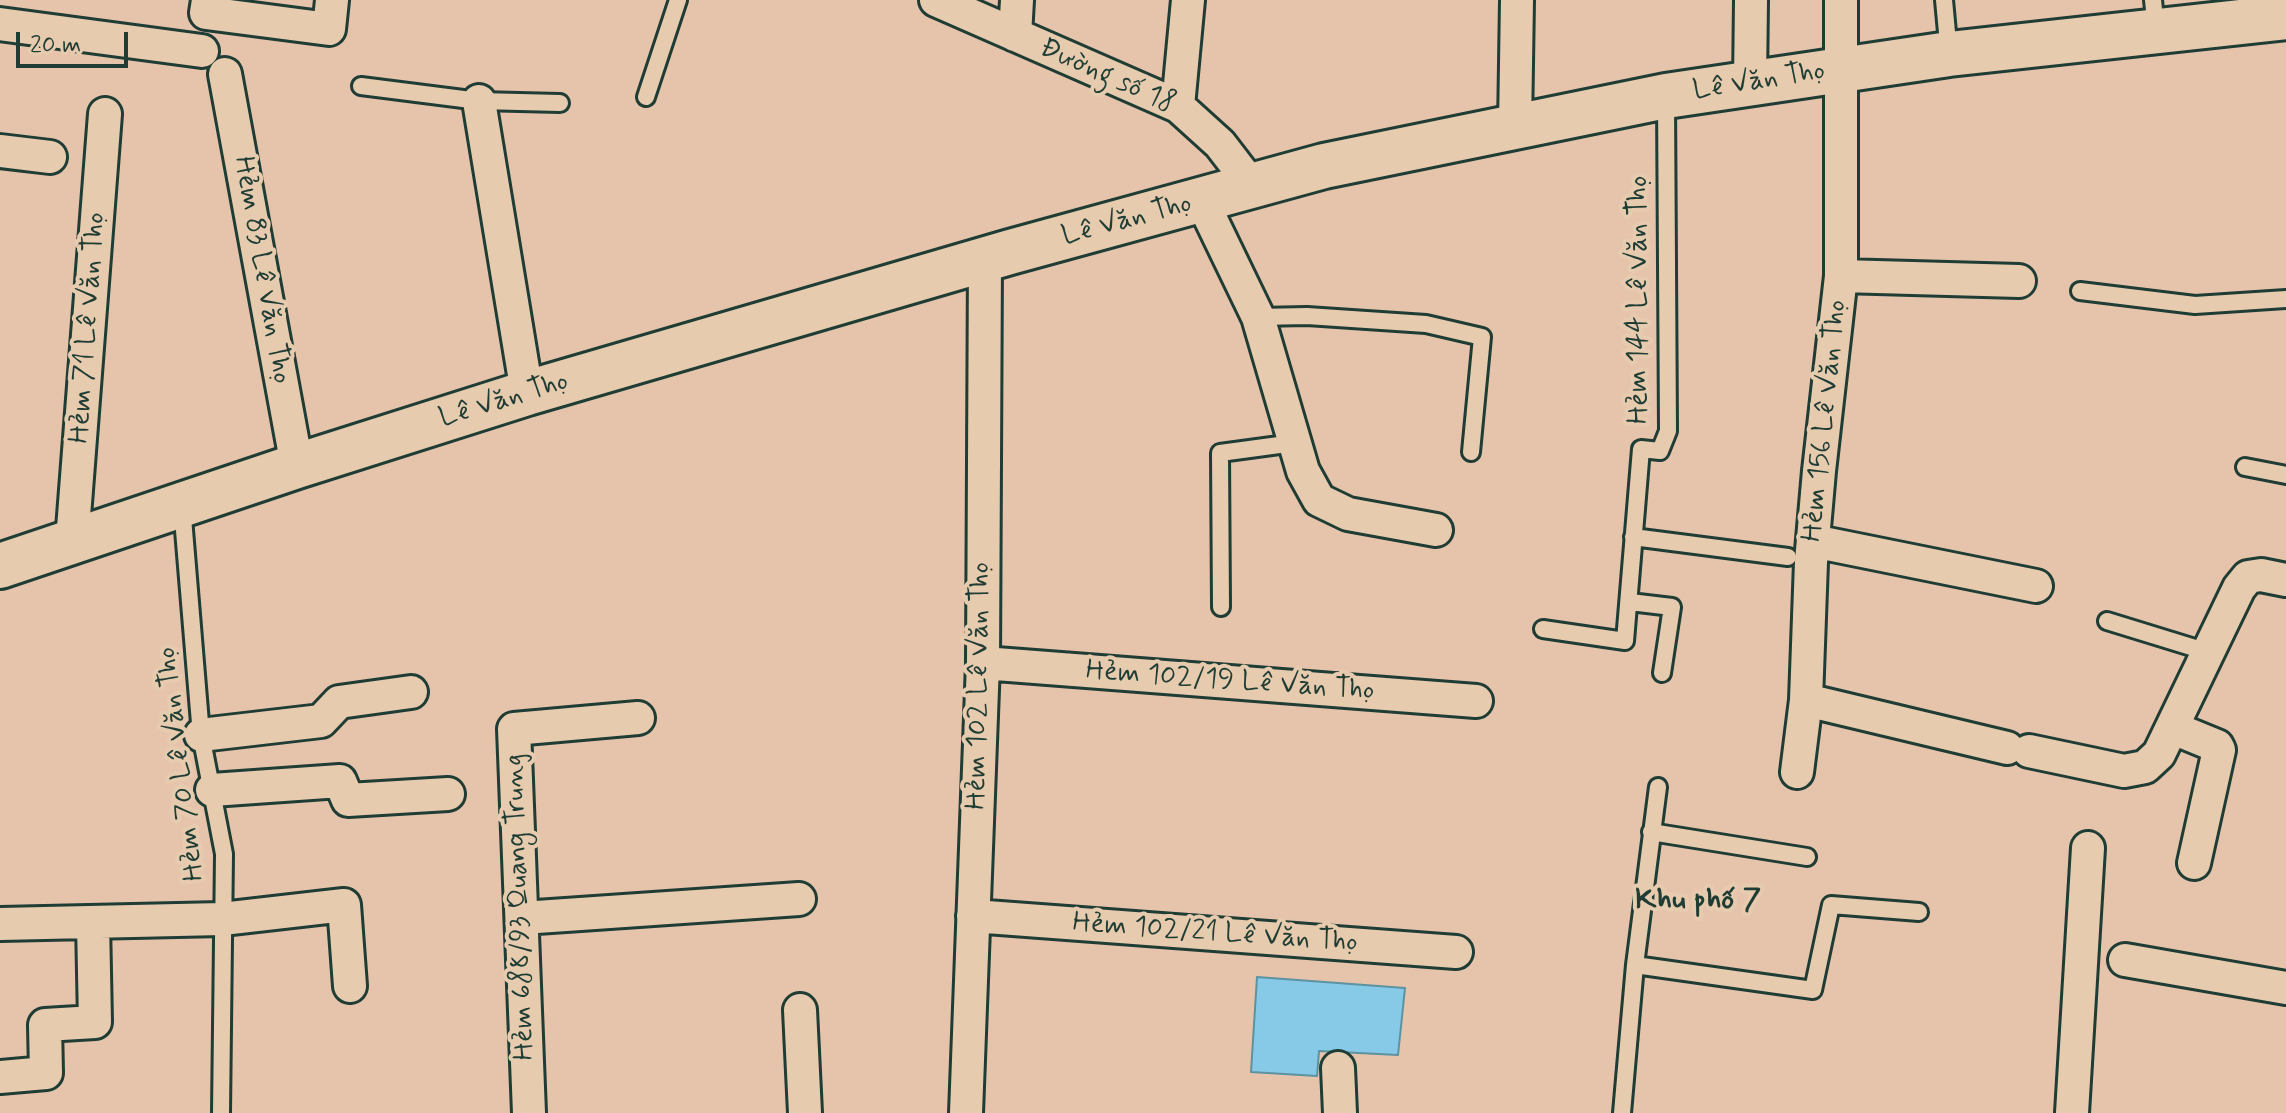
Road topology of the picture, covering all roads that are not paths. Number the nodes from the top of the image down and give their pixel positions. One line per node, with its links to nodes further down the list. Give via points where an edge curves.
1 (332, 0): 13 (street, via 329,29)
2 (678, 0): 21 (lane)
3 (936, 0): 14 (street, Đường số 18)
4 (1017, 0): 14 (street)
5 (1188, 0): 24 (street)
6 (1517, 0): 26 (street)
7 (1751, 0): 18 (street)
8 (1841, 0): 16 (street, Hẻm 156 Lê Văn Thọ)
9 (1944, 0): 15 (lane)
10 (2154, 16): 11 (main road, Lê Văn Thọ); 15 (main road, Lê Văn Thọ)
11 (2286, 17)
12 (0, 24): 13 (street)
13 (204, 26)
14 (1015, 35): 24 (street, Đường số 18)
15 (1949, 54): 16 (main road, Lê Văn Thọ)
16 (1843, 69): 18 (main road, Lê Văn Thọ); 32 (street, Hẻm 156 Lê Văn Thọ)
17 (225, 74): 40 (street, Hẻm 83 Lê Văn Thọ)
18 (1750, 84): 20 (main road, Lê Văn Thọ)
19 (361, 86): 22 (lane)
20 (1666, 96): 26 (main road, Lê Văn Thọ); 45 (lane, Hẻm 144 Lê Văn Thọ, via 1668,431 1660,451 1641,449)
21 (646, 97)
22 (479, 101): 23 (lane); 37 (street)
23 (560, 103)
24 (1178, 106): 29 (street, Đường số 18, via 1220,144)
25 (105, 114): 46 (street, Hẻm 71 Lê Văn Thọ)
26 (1515, 127): 29 (main road, Lê Văn Thọ, via 1324,166)
27 (0, 151): 28 (street)
28 (50, 157)
29 (1253, 187): 30 (main road, Lê Văn Thọ)
30 (1202, 201): 31 (main road, Lê Văn Thọ); 36 (street)
31 (985, 260): 37 (main road, Lê Văn Thọ); 56 (street, Hẻm 102 Lê Văn Thọ)
32 (1841, 276): 33 (street); 47 (street, Hẻm 156 Lê Văn Thọ)
33 (2019, 281)
34 (2080, 291): 35 (lane, via 2195,305)
35 (2286, 299)
36 (1258, 317): 38 (street); 39 (lane, via 1426,324 1482,337)
37 (527, 393): 40 (main road, Lê Văn Thọ)
38 (1294, 443): 44 (street, via 1319,500 1348,514); 52 (lane, via 1220,453)
39 (1471, 452)
40 (297, 466): 43 (main road, Lê Văn Thọ)
41 (2245, 467): 42 (lane)
42 (2286, 475)
43 (182, 505): 46 (main road, Lê Văn Thọ); 63 (lane, Hẻm 70 Lê Văn Thọ)
44 (1436, 530)
45 (1633, 537): 47 (lane); 51 (lane, Hẻm 144 Lê Văn Thọ)
46 (72, 542): 48 (main road, Lê Văn Thọ)
47 (1801, 549): 50 (street); 59 (street, Hẻm 156 Lê Văn Thọ)
48 (0, 566)
49 (2286, 580): 55 (street, via 2248,577)
50 (2036, 586)
51 (1630, 602): 54 (lane, Hẻm 144 Lê Văn Thọ, via 1625,641); 57 (lane, via 1672,607)
52 (1221, 607)
53 (2107, 621): 55 (lane)
54 (1543, 629)
55 (2211, 653): 62 (street)
56 (983, 663): 60 (street, Hẻm 102/19 Lê Văn Thọ); 74 (street, Hẻm 102 Lê Văn Thọ)
57 (1662, 673)
58 (411, 692): 63 (street, via 339,702 321,721)
59 (1806, 700): 62 (street, via 2124,771 2145,767); 64 (street, Hẻm 156 Lê Văn Thọ)
60 (1476, 701)
61 (638, 718): 75 (street, Hẻm 688/93 Quang Trung, via 514,729)
62 (2173, 728): 71 (street, via 2219,750)
63 (201, 735): 66 (lane, Hẻm 70 Lê Văn Thọ)
64 (1797, 772)
65 (1658, 787): 68 (lane)
66 (212, 790): 67 (street, via 340,781 348,800); 76 (lane, Hẻm 70 Lê Văn Thọ, via 224,854)
67 (448, 794)
68 (1651, 832): 70 (lane); 81 (lane)
69 (2088, 848): 93 (street)
70 (1807, 857)
71 (2194, 863)
72 (799, 899): 75 (street)
73 (1919, 912): 81 (lane, via 1831,905 1813,990)
74 (973, 916): 79 (street, Hẻm 102/21 Lê Văn Thọ); 90 (street, Hẻm 102 Lê Văn Thọ)
75 (522, 918): 88 (street, Hẻm 688/93 Quang Trung)
76 (222, 919): 77 (street); 82 (street, via 344,905); 87 (lane, Hẻm 70 Lê Văn Thọ)
77 (93, 922): 78 (street); 86 (street, via 95,1022 45,1025 46,1073)
78 (0, 924)
79 (1456, 952)
80 (2125, 960): 83 (street)
81 (1635, 965): 92 (lane)
82 (350, 986)
83 (2286, 988)
84 (800, 1010): 89 (street)
85 (1338, 1068): 91 (street)
86 (0, 1077)
87 (221, 1113)
88 (529, 1113)
89 (805, 1113)
90 (966, 1113)
91 (1340, 1113)
92 (1622, 1113)
93 (2072, 1113)

